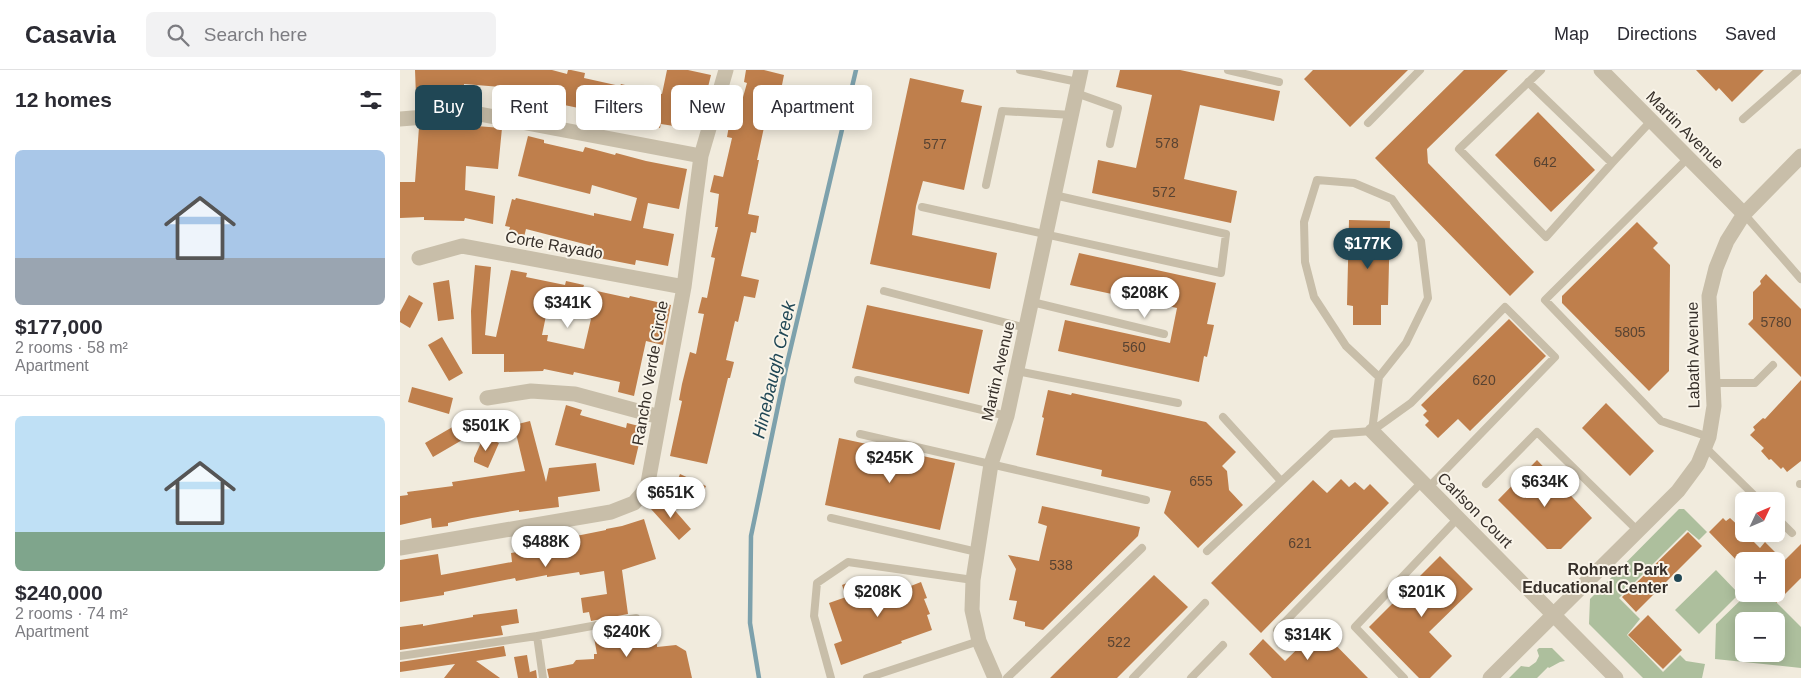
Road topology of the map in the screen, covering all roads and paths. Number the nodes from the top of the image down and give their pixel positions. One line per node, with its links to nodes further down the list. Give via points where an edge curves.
1 (726, 70): 17 (street, Rancho Verde Circle)
2 (1020, 70): 8 (lane)
3 (1228, 70): 9 (lane)
4 (1420, 70): 15 (lane)
5 (1541, 70): 10 (lane)
6 (1601, 70): 14 (street, Martin Avenue)
7 (1799, 70): 12 (lane)
8 (1079, 82): 11 (street, Martin Avenue); 16 (lane, via 1118,108)
9 (1279, 82)
10 (1528, 82): 20 (lane); 20 (lane, via 1459,149 1546,237)
11 (1072, 114): 21 (lane, via 1002,111); 22 (street, Martin Avenue)
12 (1744, 118)
13 (400, 119): 17 (street, via 474,112)
14 (1651, 121): 19 (street, Martin Avenue); 20 (lane)
15 (1368, 123)
16 (1110, 144)
17 (701, 156): 28 (street, Rancho Verde Circle)
18 (1801, 156): 24 (street, Labath Avenue)
19 (1688, 158): 24 (street, Martin Avenue); 45 (lane, via 1544,300 1661,421)
20 (1612, 163)
21 (986, 185)
22 (1054, 195): 25 (street, Martin Avenue); 25 (lane, via 1226,234 1221,273)
23 (922, 207): 25 (lane)
24 (1744, 214): 27 (lane); 37 (street, Labath Avenue, via 1727,241 1709,296)
25 (1046, 234): 30 (street, Martin Avenue)
26 (419, 258): 28 (street, Corte Rayado, via 462,246)
27 (1801, 279)
28 (684, 287): 40 (street, Rancho Verde Circle)
29 (884, 291): 31 (lane)
30 (1032, 302): 31 (street, Martin Avenue); 32 (lane)
31 (1026, 328): 34 (street, Martin Avenue)
32 (1164, 334)
33 (1773, 365): 37 (lane, via 1755,384)
34 (1017, 371): 39 (lane); 41 (street, Martin Avenue)
35 (1380, 378): 35 (lane, via 1406,344 1428,298 1420,241 1392,199 1354,183 1317,180 1304,222 1305,262 1314,297 1346,346); 43 (lane)
36 (858, 380): 41 (lane)
37 (1712, 383): 45 (street, Labath Avenue, via 1714,406)
38 (487, 398): 40 (street, via 531,391 575,394)
39 (1178, 403)
40 (660, 416): 57 (street, Rancho Verde Circle, via 647,488 634,503 611,512)
41 (1007, 416): 46 (street, Martin Avenue)
42 (1223, 416): 47 (lane)
43 (1372, 431): 47 (lane, via 1332,434); 49 (street, Carlson Court); 49 (lane, via 1411,404 1505,307 1555,357)
44 (860, 434): 46 (lane)
45 (1707, 442): 50 (lane); 55 (street, Labath Avenue, via 1698,464 1678,491)
46 (991, 464): 51 (lane); 60 (street, Martin Avenue)
47 (1281, 481): 59 (lane)
48 (1486, 484): 55 (lane, via 1537,432)
49 (1425, 485): 53 (street, Carlson Court); 65 (lane)
50 (1752, 492)
51 (1146, 500)
52 (832, 518): 60 (lane)
53 (1458, 518): 63 (street, Carlson Court); 77 (lane, via 1355,627)
54 (1785, 526): 56 (lane)
55 (1638, 531): 63 (street, Labath Avenue)
56 (1792, 533)
57 (400, 548)
58 (1142, 548): 74 (lane)
59 (1207, 551)
60 (977, 552): 61 (street, Martin Avenue)
61 (973, 580): 67 (street, Martin Avenue, via 972,610); 71 (lane, via 848,562 824,578 817,583 814,616)
62 (1205, 603): 75 (lane)
63 (1553, 614): 78 (street, Labath Avenue); 79 (street, Carlson Court)
64 (636, 618): 66 (lane)
65 (1277, 630)
66 (536, 636): 69 (lane); 70 (lane)
67 (979, 641): 72 (lane); 73 (street, Martin Avenue)
68 (1223, 645): 76 (lane)
69 (400, 656)
70 (543, 678)
71 (831, 678)
72 (867, 678)
73 (995, 678)
74 (1007, 678)
75 (1133, 678)
76 (1191, 678)
77 (1404, 678)
78 (1490, 678)
79 (1616, 678)

